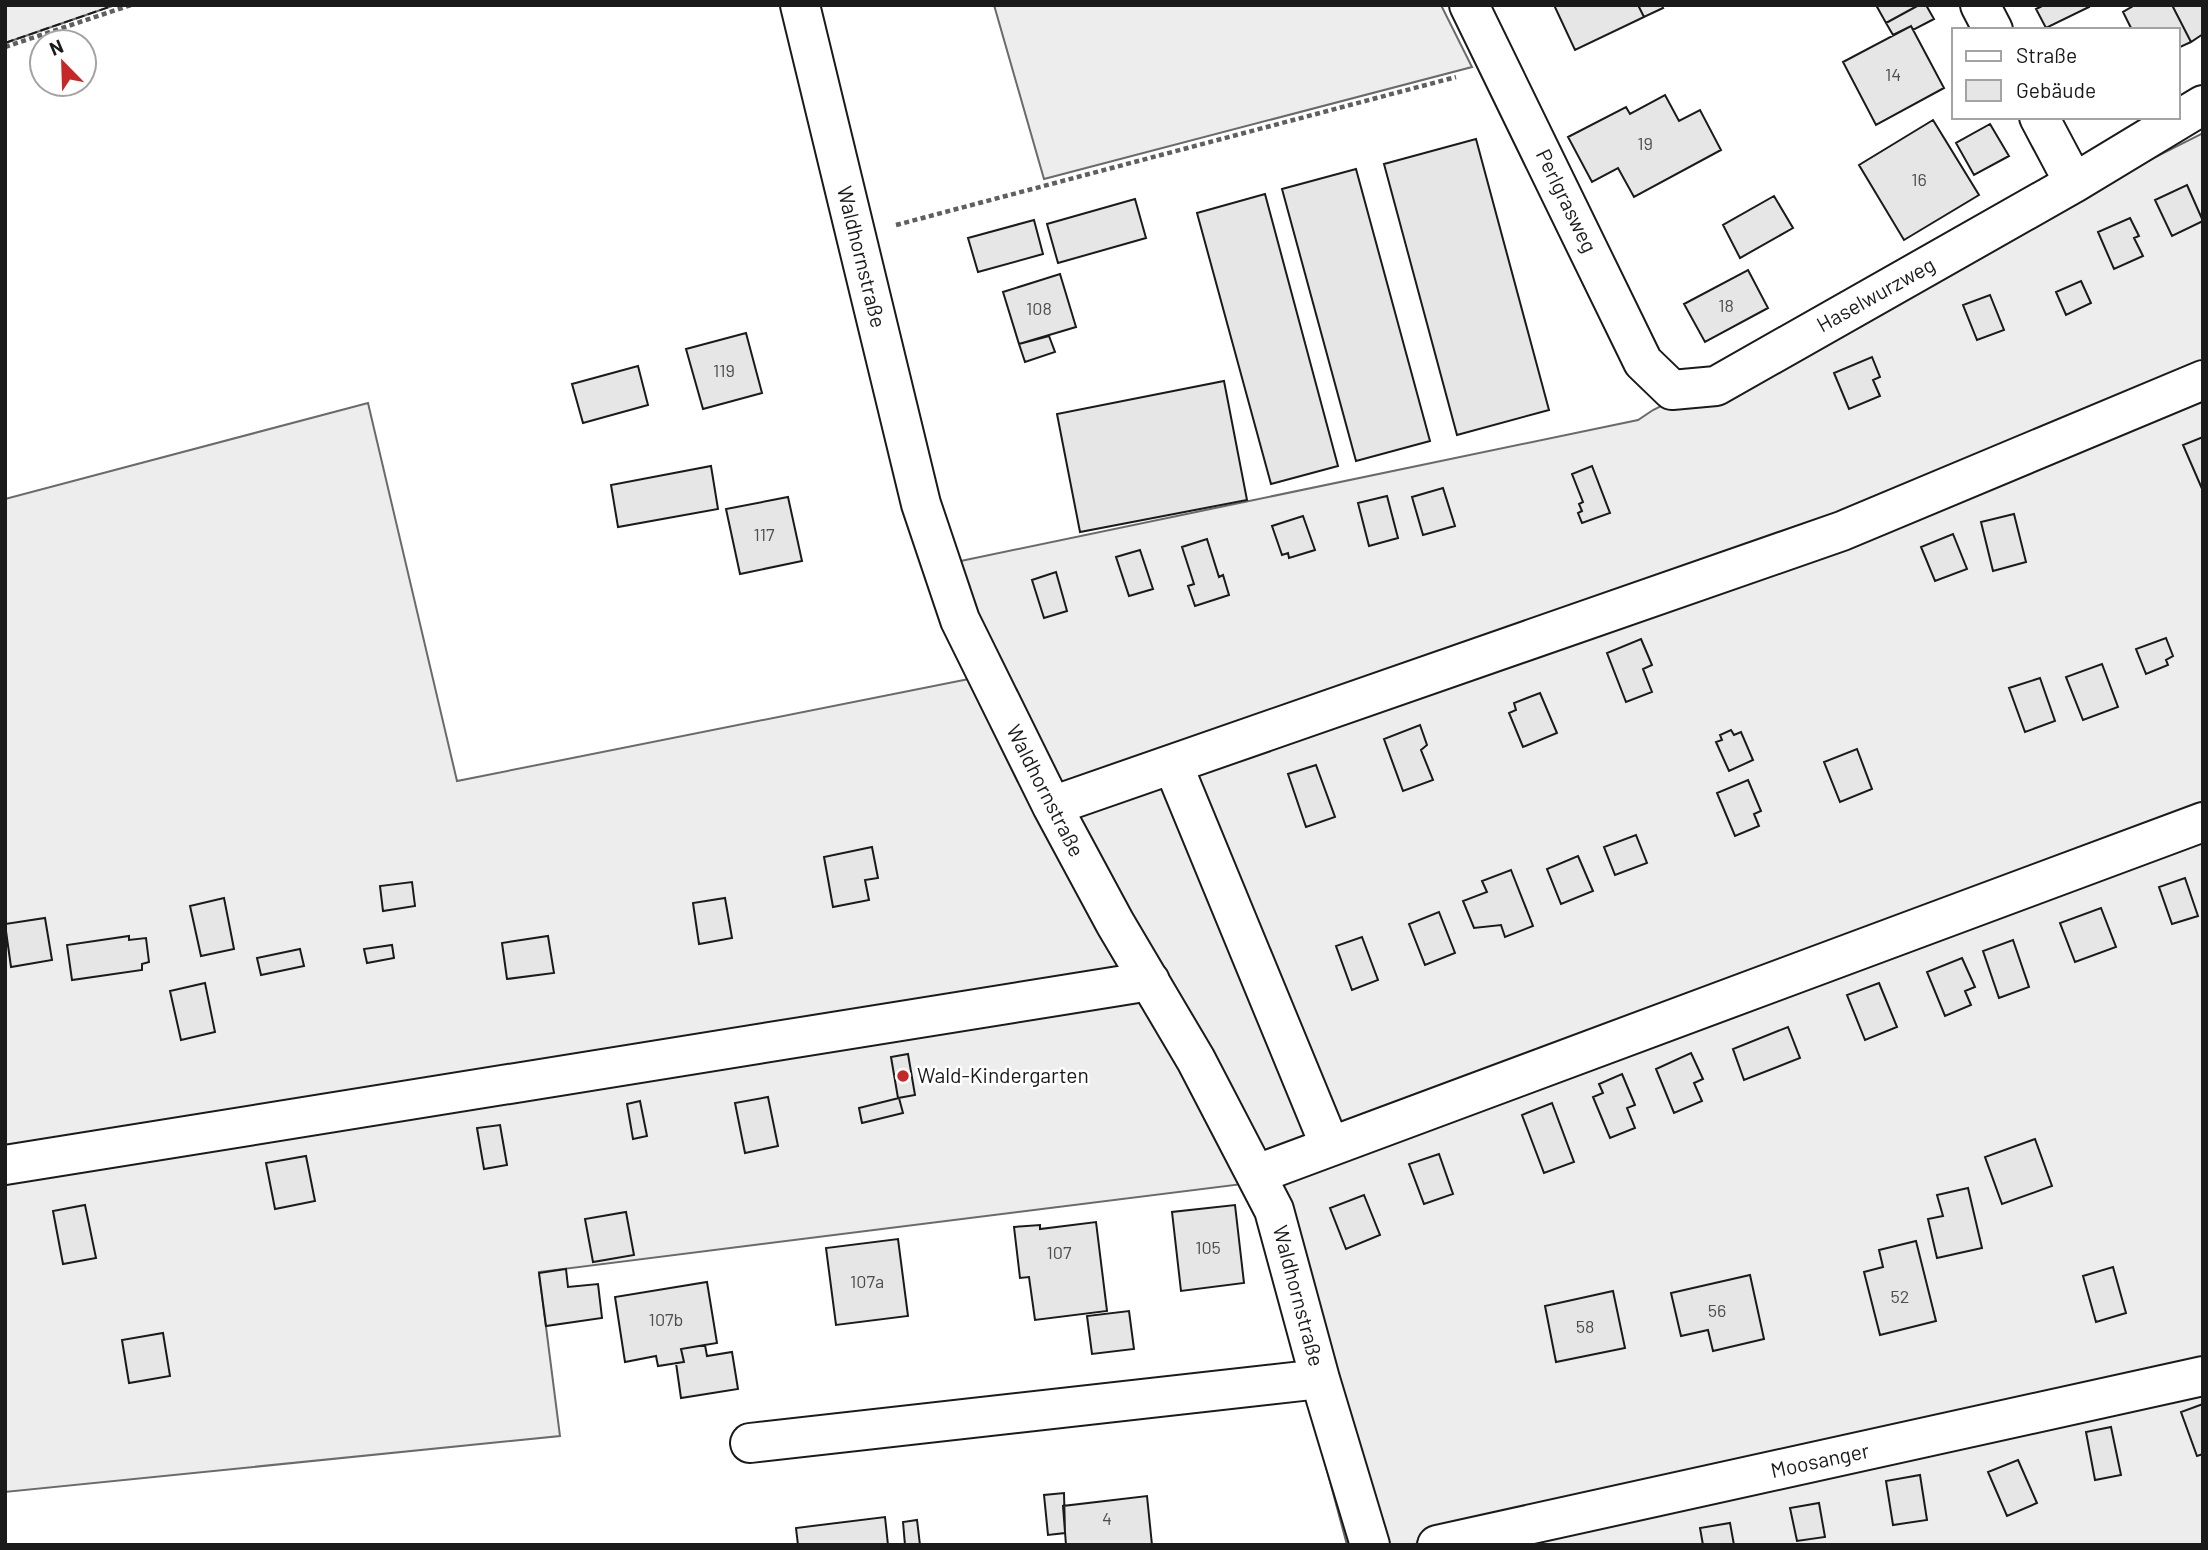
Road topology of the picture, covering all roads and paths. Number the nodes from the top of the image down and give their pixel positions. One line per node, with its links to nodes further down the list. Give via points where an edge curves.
1 (131, 5): 6 (path)
2 (800, 5): 13 (street, Waldhornstraße)
3 (1469, 5): 7 (street, Perlgrasweg)
4 (1980, 5): 5 (street)
5 (1992, 28)
6 (5, 47)
7 (1502, 71): 13 (path, via 1470,74); 15 (street, Perlgrasweg, via 1643,362)
8 (2203, 105): 10 (street, Haselwurzweg)
9 (2040, 119): 12 (street)
10 (2180, 119)
11 (2180, 119): 12 (street, Haselwurzweg)
12 (2074, 183): 15 (street, Haselwurzweg, via 1716,386)
13 (855, 237): 17 (street, Waldhornstraße, via 920,504 960,620)
14 (2203, 380): 16 (street, via 1842,531)
15 (1672, 390)
16 (1173, 765): 17 (street); 20 (street)
17 (1052, 806): 19 (street, Waldhornstraße)
18 (2203, 822): 20 (street)
19 (1150, 981): 21 (street); 22 (street, Waldhornstraße)
20 (1330, 1146): 22 (street)
21 (5, 1165)
22 (1257, 1174): 24 (street, Waldhornstraße, via 1274,1210)
23 (2203, 1376): 27 (street, Moosanger)
24 (1320, 1379): 25 (street); 26 (street, Waldhornstraße)
25 (750, 1443)
26 (1370, 1545)
27 (1437, 1545)

